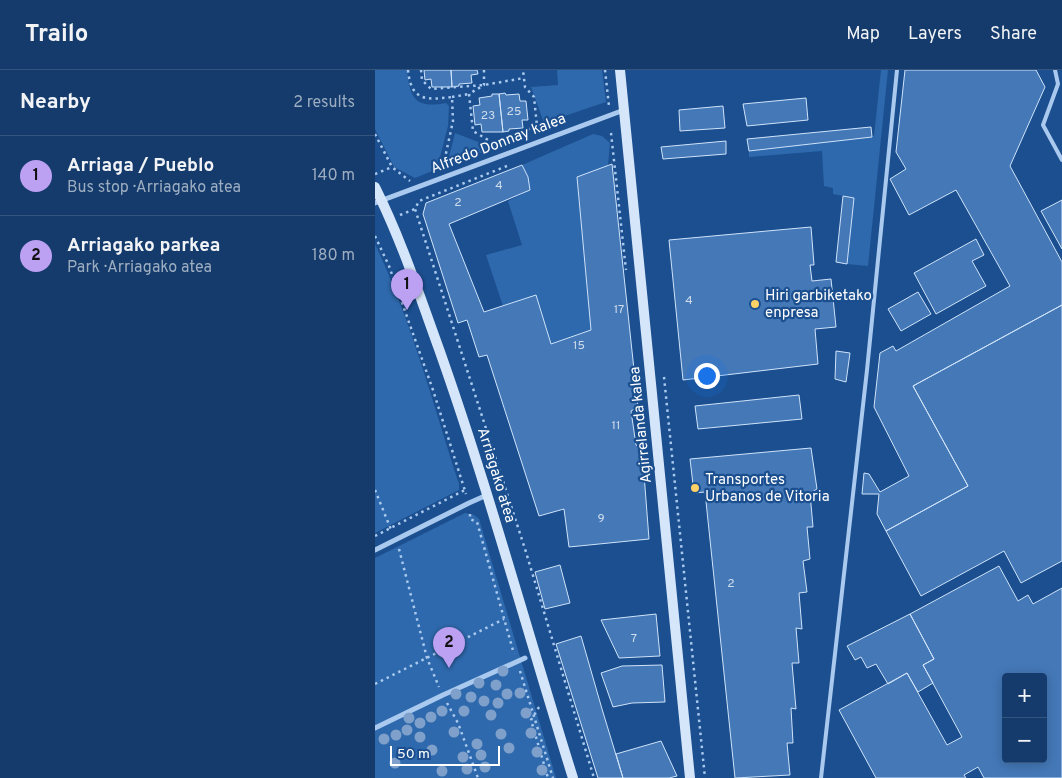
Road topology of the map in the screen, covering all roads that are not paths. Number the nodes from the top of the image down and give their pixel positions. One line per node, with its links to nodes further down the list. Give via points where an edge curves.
1 (620, 70): 4 (street, Agirrelanda kalea)
2 (897, 70): 14 (lane)
3 (1055, 70): 5 (lane, via 1058,84 1043,125)
4 (624, 110): 7 (street, Alfredo Donnay kalea); 13 (street, Agirrelanda kalea)
5 (1062, 160)
6 (375, 187): 7 (street, Arriagako atea)
7 (378, 202): 8 (street, Arriagako atea, via 408,262)
8 (487, 495): 9 (street); 12 (street, Arriagako atea)
9 (375, 550)
10 (525, 658): 11 (street)
11 (375, 728)
12 (573, 778)
13 (690, 778)
14 (821, 778)

